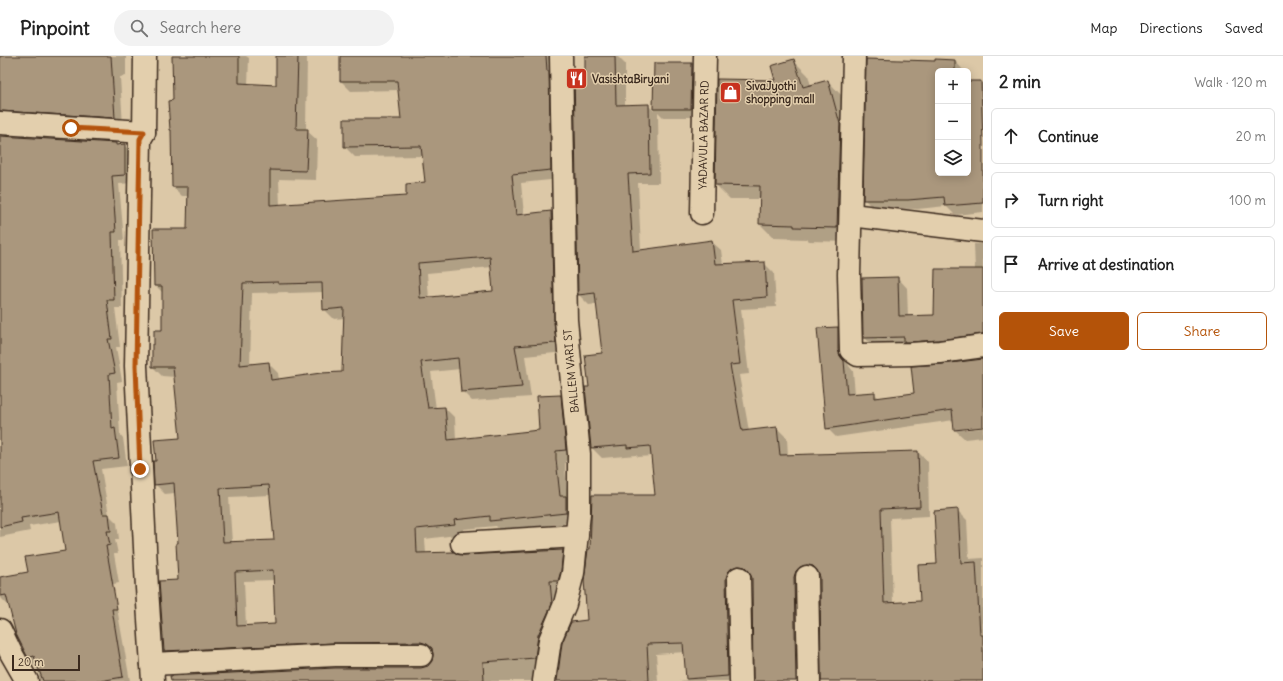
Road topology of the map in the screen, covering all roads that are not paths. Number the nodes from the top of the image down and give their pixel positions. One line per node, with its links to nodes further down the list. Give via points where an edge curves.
1 (145, 56): 6 (street)
2 (561, 56): 11 (street, BALLEM VARI ST, via 566,320 579,454)
3 (705, 56): 7 (street, YADAVULA BAZAR RD)
4 (854, 56): 8 (street)
5 (0, 123): 6 (street)
6 (144, 132): 17 (street, via 140,139 136,366)
7 (702, 213)
8 (851, 215): 9 (street); 10 (street, via 851,350 858,355 911,354)
9 (983, 231)
10 (983, 346)
11 (577, 536): 12 (street); 19 (street, BALLEM VARI ST, via 573,573 565,604 550,640)
12 (462, 543)
13 (807, 577): 21 (street)
14 (739, 578): 20 (street)
15 (0, 630): 18 (street)
16 (420, 655): 17 (street, via 335,655)
17 (153, 673)
18 (27, 681)
19 (544, 681)
20 (741, 681)
21 (809, 681)

